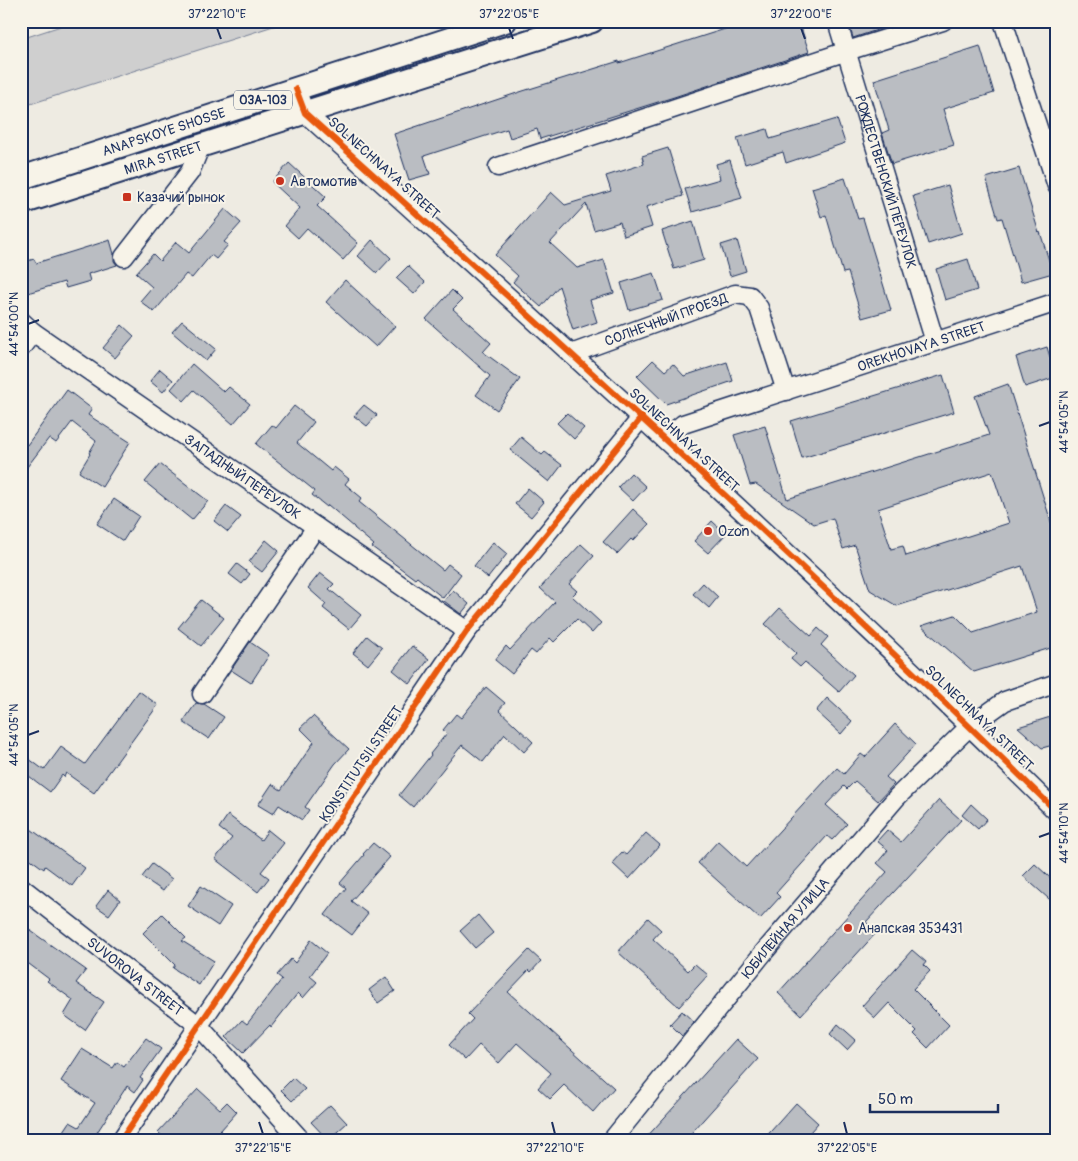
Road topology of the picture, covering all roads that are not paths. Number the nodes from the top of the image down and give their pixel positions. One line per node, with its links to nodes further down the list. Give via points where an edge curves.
1 (505, 21): 7 (main road, ANAPSKOYE SHOSSE / 03А-103)
2 (592, 21): 8 (main road, 03А-103)
3 (838, 21): 6 (street, РОЖДЕСТВЕНСКИЙ ПЕРЕУЛОК)
4 (943, 21): 6 (street)
5 (1003, 21): 12 (street)
6 (847, 51): 10 (street); 17 (street, РОЖДЕСТВЕНСКИЙ ПЕРЕУЛОК)
7 (296, 89): 8 (street, SOLNECHNAYA STREET); 11 (main road, ANAPSKOYE SHOSSE / 03А-103)
8 (305, 113): 9 (main road, MIRA STREET / 03А-103); 19 (street, SOLNECHNAYA STREET)
9 (201, 146): 13 (main road, MIRA STREET / 03А-103); 14 (street, via 190,172)
10 (498, 167)
11 (21, 178)
12 (1057, 186)
13 (21, 203)
14 (124, 258)
15 (1057, 302): 17 (street, OREKHOVAYA STREET)
16 (27, 326): 18 (street); 23 (street, ЗАПАДНЫЙ ПЕРЕУЛОК)
17 (935, 342): 20 (street, OREKHOVAYA STREET)
18 (21, 348)
19 (572, 354): 20 (street, СОЛНЕЧНЫЙ ПРОЕЗД, via 735,294 750,296 759,308); 21 (street, SOLNECHNAYA STREET)
20 (786, 391): 22 (street, OREKHOVAYA STREET, via 683,424)
21 (642, 417): 22 (street, SOLNECHNAYA STREET); 24 (street, KONSTITUTSII STREET)
22 (665, 439): 27 (street, SOLNECHNAYA STREET)
23 (316, 527): 24 (street, ЗАПАДНЫЙ ПЕРЕУЛОК); 26 (street)
24 (467, 631): 30 (street, KONSTITUTSII STREET)
25 (1057, 683): 27 (street, ЮБИЛЕЙНАЯ УЛИЦА, via 1005,700)
26 (202, 694)
27 (970, 726): 28 (street, SOLNECHNAYA STREET); 33 (street, ЮБИЛЕЙНАЯ УЛИЦА, via 897,797 764,952)
28 (1057, 812)
29 (21, 887): 30 (street, SUVOROVA STREET)
30 (199, 1026): 31 (street, KONSTITUTSII STREET); 32 (street, SUVOROVA STREET)
31 (121, 1140)
32 (301, 1140)
33 (612, 1140)

